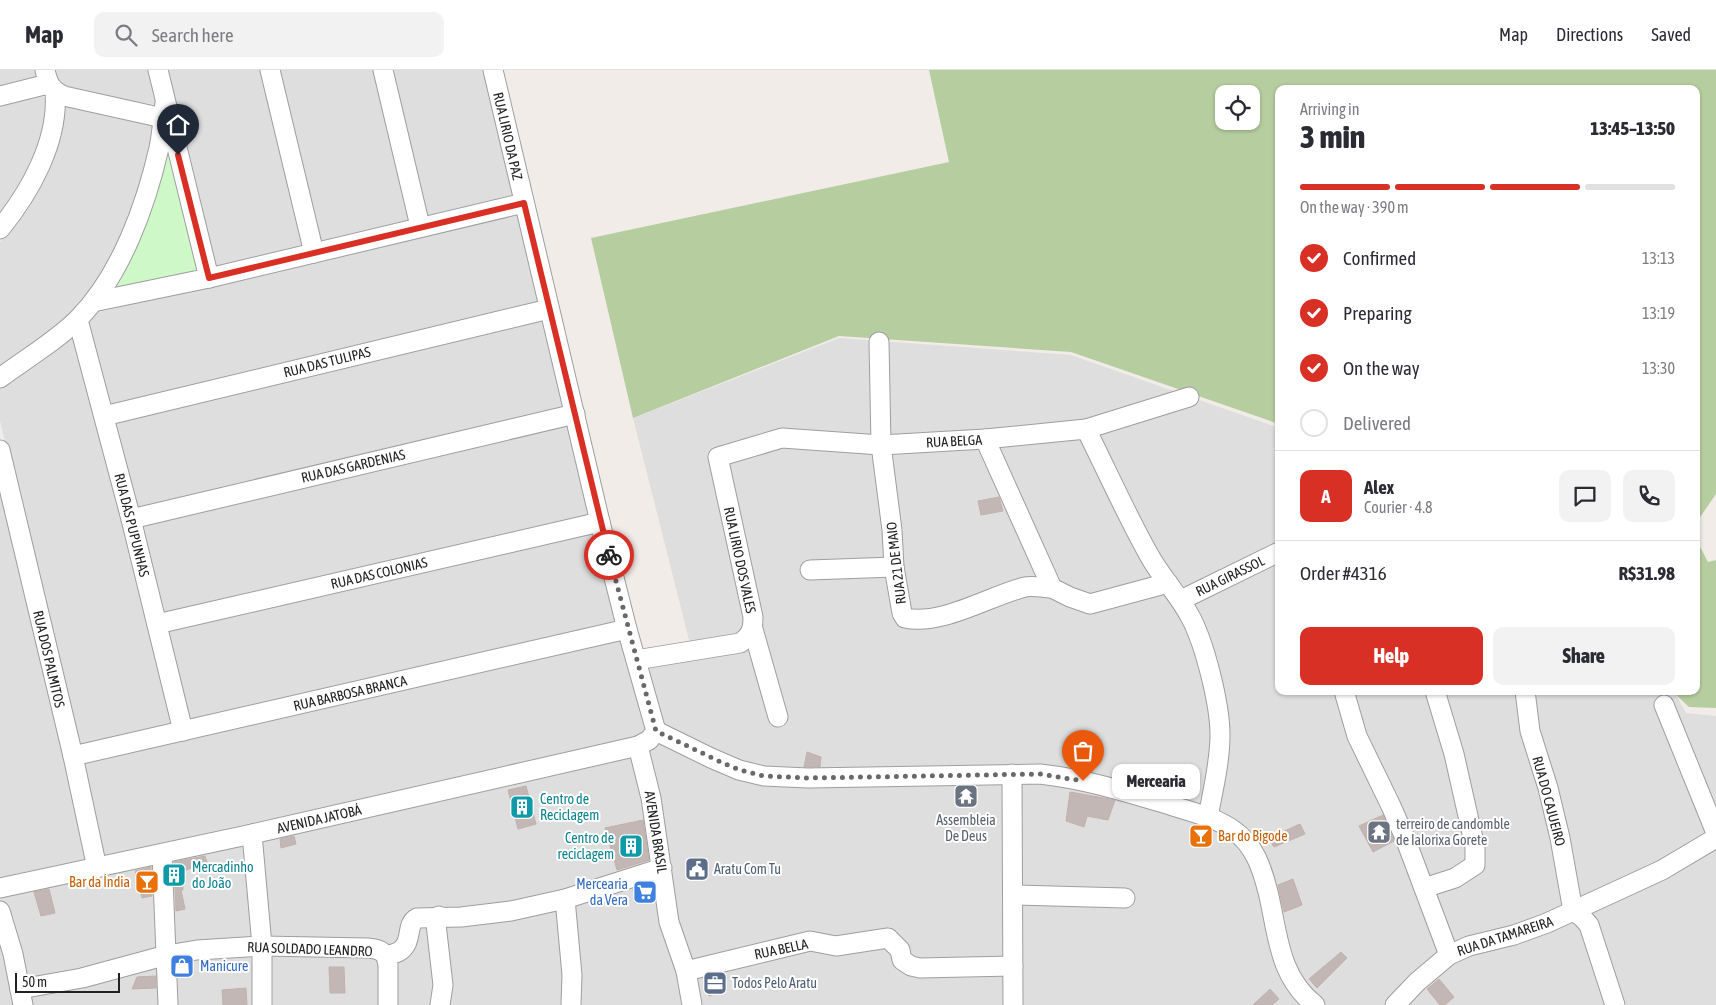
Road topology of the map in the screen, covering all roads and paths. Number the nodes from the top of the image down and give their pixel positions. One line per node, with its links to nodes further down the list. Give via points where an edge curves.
1 (158, 70): 7 (street)
2 (270, 70): 11 (street)
3 (383, 70): 9 (street)
4 (493, 70): 8 (street, RUA LIRIO DA PAZ)
5 (49, 82): 6 (street); 7 (street, via 64,96); 10 (street, via 56,108 45,154 26,193)
6 (0, 96)
7 (164, 111): 12 (street); 13 (street, via 146,196 106,285)
8 (524, 203): 9 (street); 14 (street, RUA LIRIO DA PAZ)
9 (420, 226): 11 (street)
10 (0, 229)
11 (314, 253): 12 (street)
12 (209, 278): 13 (street)
13 (93, 302): 15 (street)
14 (549, 309): 19 (street, RUA LIRIO DA PAZ); 20 (street, RUA DAS TULIPAS)
15 (78, 320): 17 (street); 20 (street, RUA DAS PUPUNHAS)
16 (879, 342): 23 (street, RUA 21 DE MAIO)
17 (0, 378)
18 (1189, 397): 21 (street, RUA BELGA)
19 (576, 414): 26 (street, RUA DAS GARDENIAS); 27 (street, RUA LIRIO DA PAZ)
20 (104, 416): 26 (street, RUA DAS PUPUNHAS)
21 (1086, 429): 22 (street, RUA BELGA); 31 (street, via 1149,555)
22 (985, 439): 23 (street, RUA BELGA); 32 (street)
23 (881, 445): 25 (street, RUA BELGA, via 782,438); 29 (street, RUA 21 DE MAIO)
24 (0, 450): 46 (street, RUA DOS PALMITOS)
25 (718, 457): 36 (street, RUA LIRIO DOS VALES)
26 (131, 519): 34 (street, RUA DAS PUPUNHAS)
27 (600, 522): 34 (street, RUA DAS COLONIAS); 35 (street, RUA LIRIO DA PAZ)
28 (1275, 554): 33 (street, RUA GIRASSOL)
29 (894, 567): 30 (street); 32 (street, RUA 21 DE MAIO, via 902,613 911,620 949,614 1026,586)
30 (810, 570)
31 (1168, 583): 32 (street, via 1090,604); 33 (street)
32 (1052, 588)
33 (1181, 600): 48 (street, via 1204,650 1217,706 1220,733 1218,761)
34 (157, 624): 43 (street, RUA DAS PUPUNHAS)
35 (627, 629): 37 (street, RUA LIRIO DA PAZ); 43 (street, RUA BARBOSA BRANCA)
36 (753, 629): 37 (street, RUA LIRIO DOS VALES, via 740,643); 42 (street)
37 (636, 660): 44 (street, RUA LIRIO DA PAZ)
38 (1345, 695): 56 (street, via 1357,736 1392,806)
39 (1435, 695): 56 (street, via 1454,754 1475,847 1475,865 1455,878)
40 (1526, 695): 61 (street, RUA DO CAJUEIRO, via 1530,731 1560,838)
41 (1664, 705): 49 (street)
42 (778, 717)
43 (183, 731): 46 (street, RUA BARBOSA BRANCA)
44 (656, 731): 45 (street); 47 (street, via 725,764 764,776)
45 (638, 746): 50 (street, AVENIDA JATOBÁ); 54 (street, AVENIDA BRASIL, via 652,798)
46 (73, 756): 53 (street, RUA DOS PALMITOS)
47 (1012, 774): 48 (street, via 1067,777 1116,788); 57 (street)
48 (1208, 817): 77 (street, via 1233,830 1249,845 1259,863 1268,892 1277,943 1286,968)
49 (1716, 833)
50 (252, 834): 52 (street, AVENIDA JATOBÁ); 63 (street)
51 (1716, 838): 61 (street, RUA DA TAMAREIRA, via 1662,870)
52 (162, 854): 53 (street, AVENIDA JATOBÁ); 64 (street)
53 (97, 868): 55 (street, AVENIDA JATOBÁ)
54 (662, 868): 59 (street, RUA SOLDADO LEANDRO); 68 (street, AVENIDA BRASIL, via 669,922)
55 (0, 888)
56 (1424, 888): 65 (street)
57 (1012, 895): 58 (street); 67 (street)
58 (1125, 898)
59 (565, 899): 62 (street, RUA SOLDADO LEANDRO, via 511,911 461,917); 74 (street, via 572,975)
60 (0, 911): 69 (street)
61 (1573, 911): 65 (street, RUA DA TAMAREIRA, via 1514,936 1468,946); 79 (street, via 1589,925)
62 (439, 916): 66 (street, RUA SOLDADO LEANDRO, via 412,920 405,947); 73 (street, via 436,924 443,989)
63 (262, 946): 64 (street, RUA SOLDADO LEANDRO); 66 (street, RUA SOLDADO LEANDRO, via 376,949); 71 (street)
64 (167, 955): 69 (street, RUA SOLDADO LEANDRO); 70 (street)
65 (1449, 955): 78 (street, RUA DA TAMAREIRA)
66 (386, 956): 72 (street)
67 (1013, 966): 68 (street, RUA BELLA, via 911,966 902,960 900,950 888,938 836,946 810,941); 76 (street)
68 (686, 971): 75 (street, AVENIDA BRASIL)
69 (21, 997)
70 (168, 1005)
71 (262, 1005)
72 (388, 1005)
73 (440, 1005)
74 (571, 1005)
75 (692, 1005)
76 (1017, 1005)
77 (1315, 1005)
78 (1395, 1005)
79 (1615, 1005)

